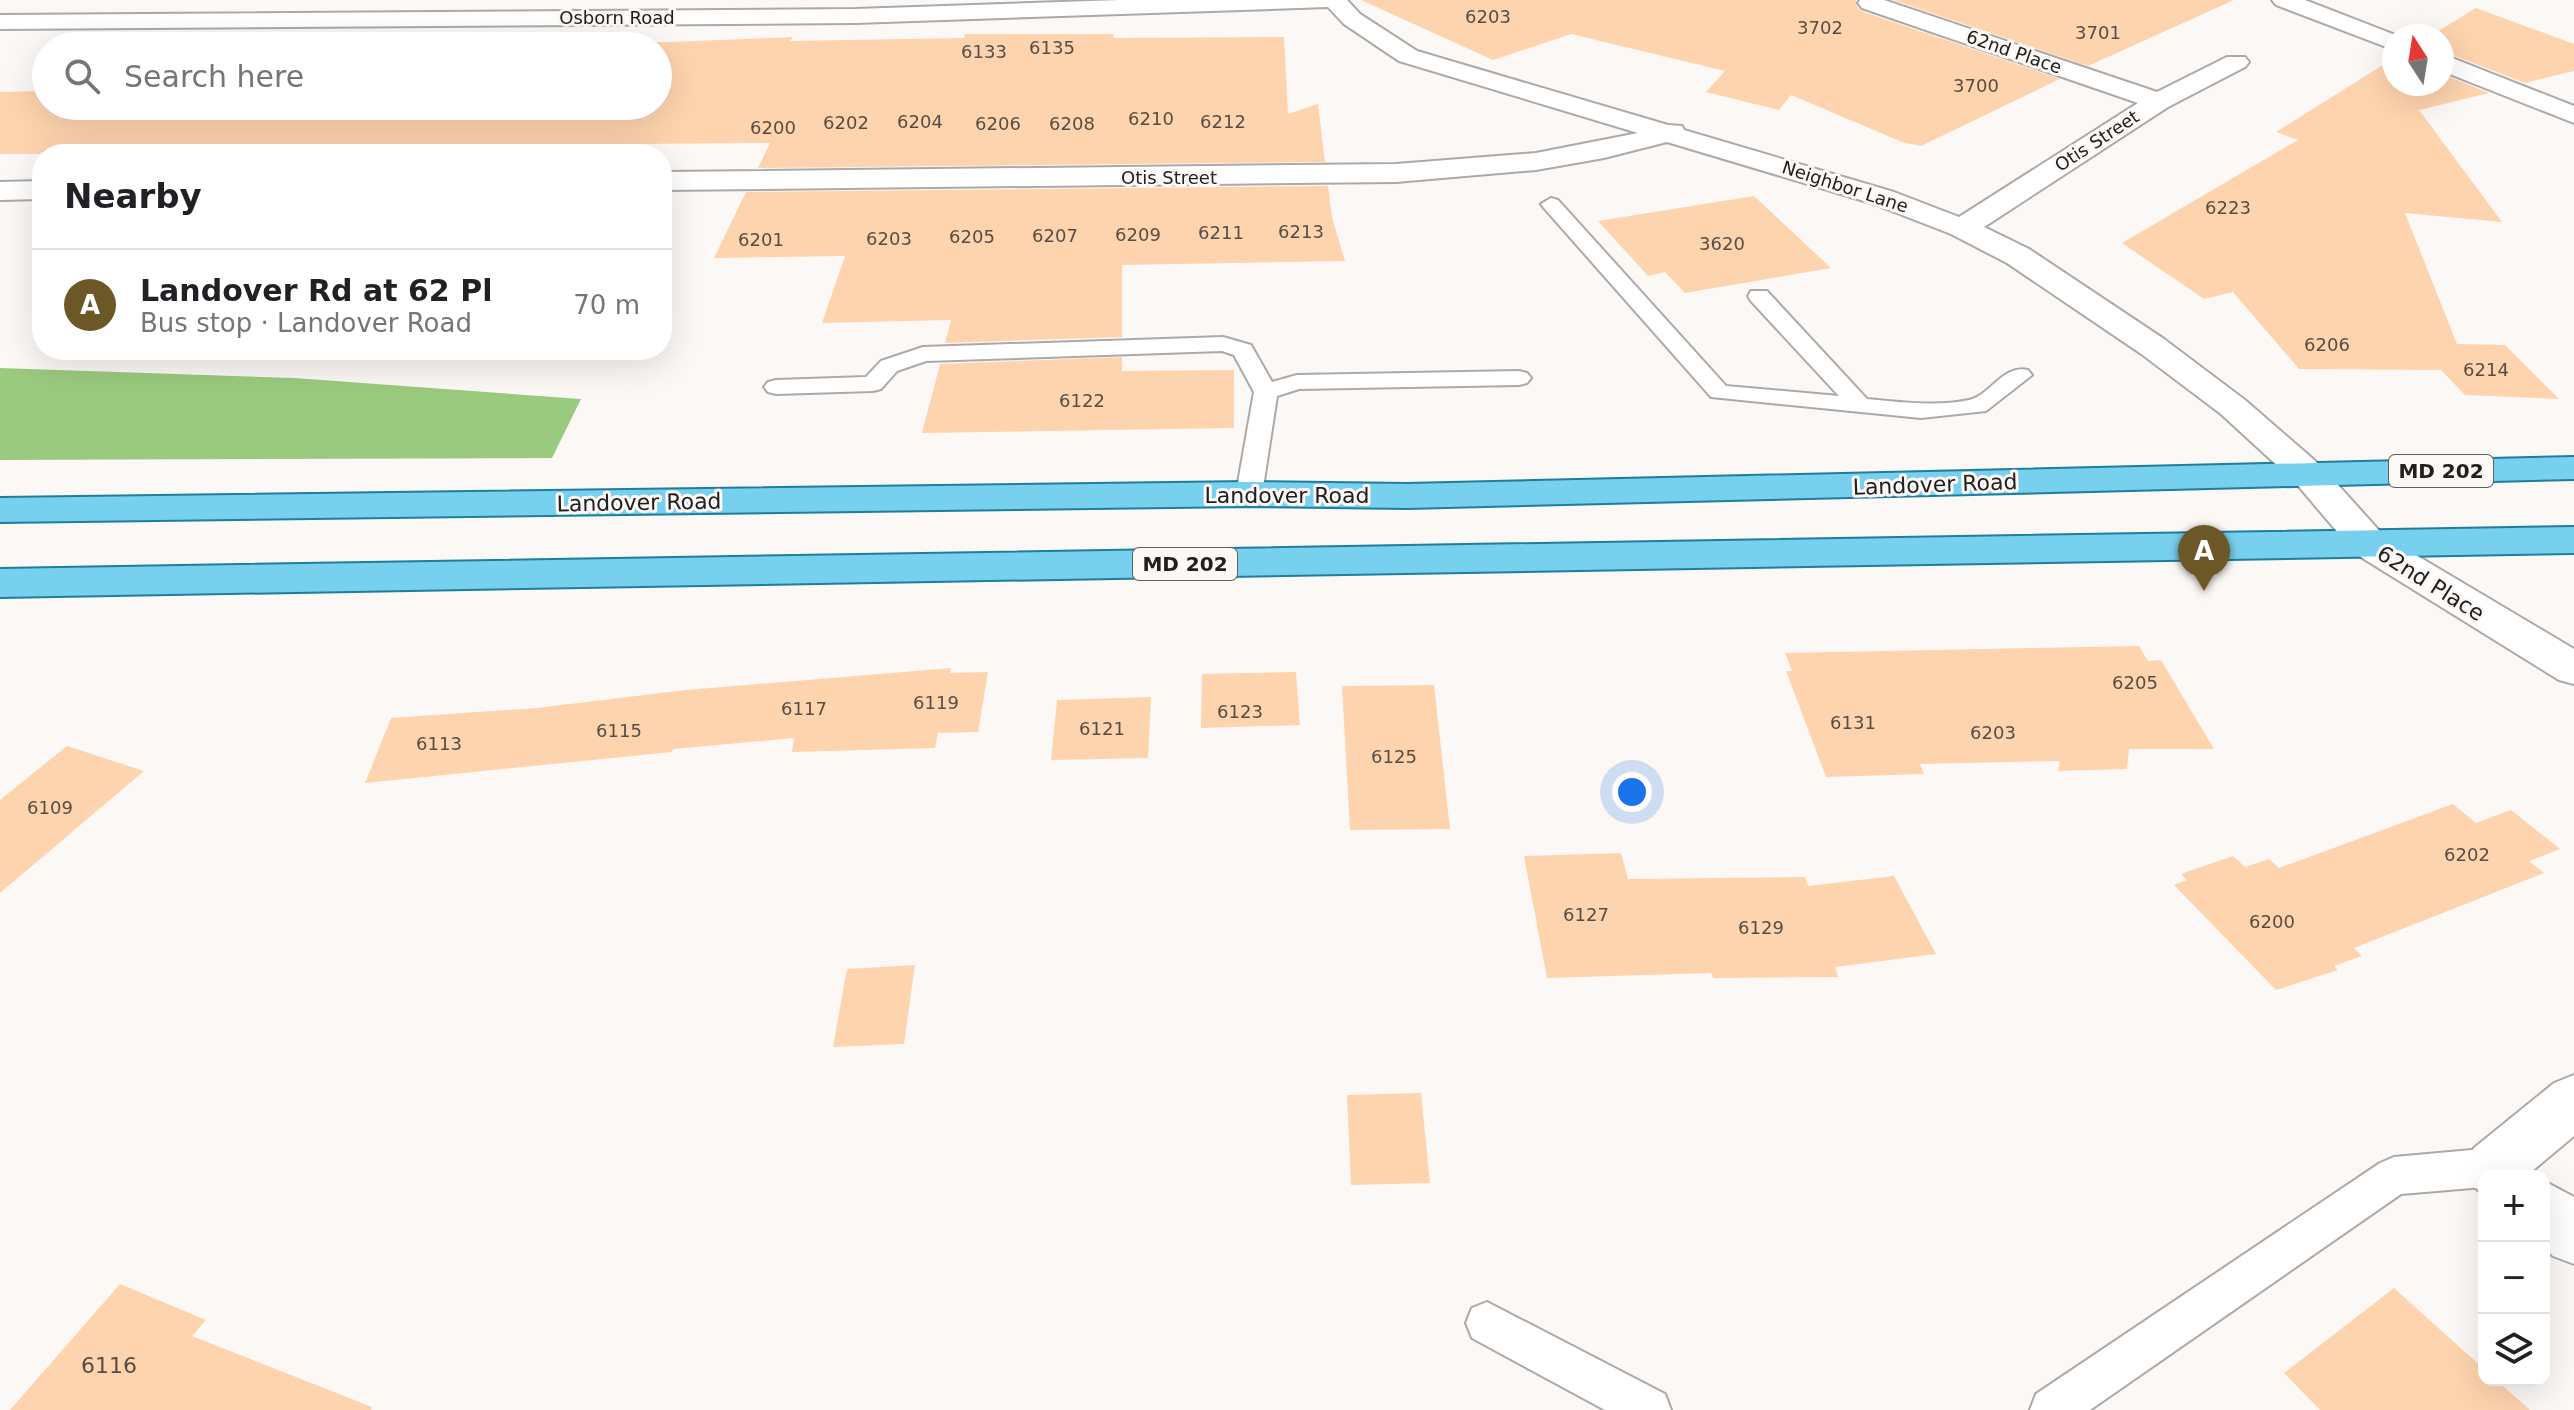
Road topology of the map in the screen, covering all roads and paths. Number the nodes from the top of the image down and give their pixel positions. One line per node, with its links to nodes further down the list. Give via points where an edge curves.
1 (1331, 0): 4 (street, Osborn Road, via 855,16); 10 (street, Neighbor Lane, via 1408,56)
2 (2284, 0): 5 (street)
3 (1870, 3): 8 (street, 62nd Place)
4 (0, 22)
5 (2382, 38)
6 (2236, 62): 8 (street, Otis Street)
7 (2454, 67): 9 (street)
8 (2159, 101): 15 (street, Otis Street)
9 (2574, 115)
10 (1672, 132): 11 (street, Otis Street, via 1623,148 1498,167 1396,173); 15 (street, Neighbor Lane)
11 (672, 181)
12 (32, 190): 13 (street)
13 (0, 191)
14 (1551, 204): 21 (lane, via 1719,392)
15 (1962, 228): 23 (street, Neighbor Lane, via 2018,256 2152,346 2233,407)
16 (1759, 296): 21 (lane)
17 (2020, 375): 21 (lane, via 1978,406 1921,411)
18 (1519, 378): 20 (lane, via 1297,382)
19 (776, 387): 20 (lane, via 873,384 889,366 923,354 1223,344 1243,350)
20 (1266, 392): 24 (lane)
21 (1861, 406)
22 (2574, 468): 23 (main road, Landover Road / MD 202)
23 (2308, 474): 24 (main road, Landover Road / MD 202, via 1423,496); 27 (street, 62nd Place)
24 (1249, 494): 25 (main road, Landover Road / MD 202)
25 (0, 510)
26 (2574, 540): 27 (main road, MD 202)
27 (2370, 545): 28 (main road, MD 202); 29 (street, 62nd Place)
28 (0, 583)
29 (2574, 669)
30 (2574, 1101): 31 (street)
31 (2501, 1170)
32 (2478, 1173): 37 (lane, via 2394,1176)
33 (2550, 1215): 34 (street)
34 (2574, 1235)
35 (1487, 1323): 36 (lane)
36 (1649, 1410)
37 (2052, 1410)

